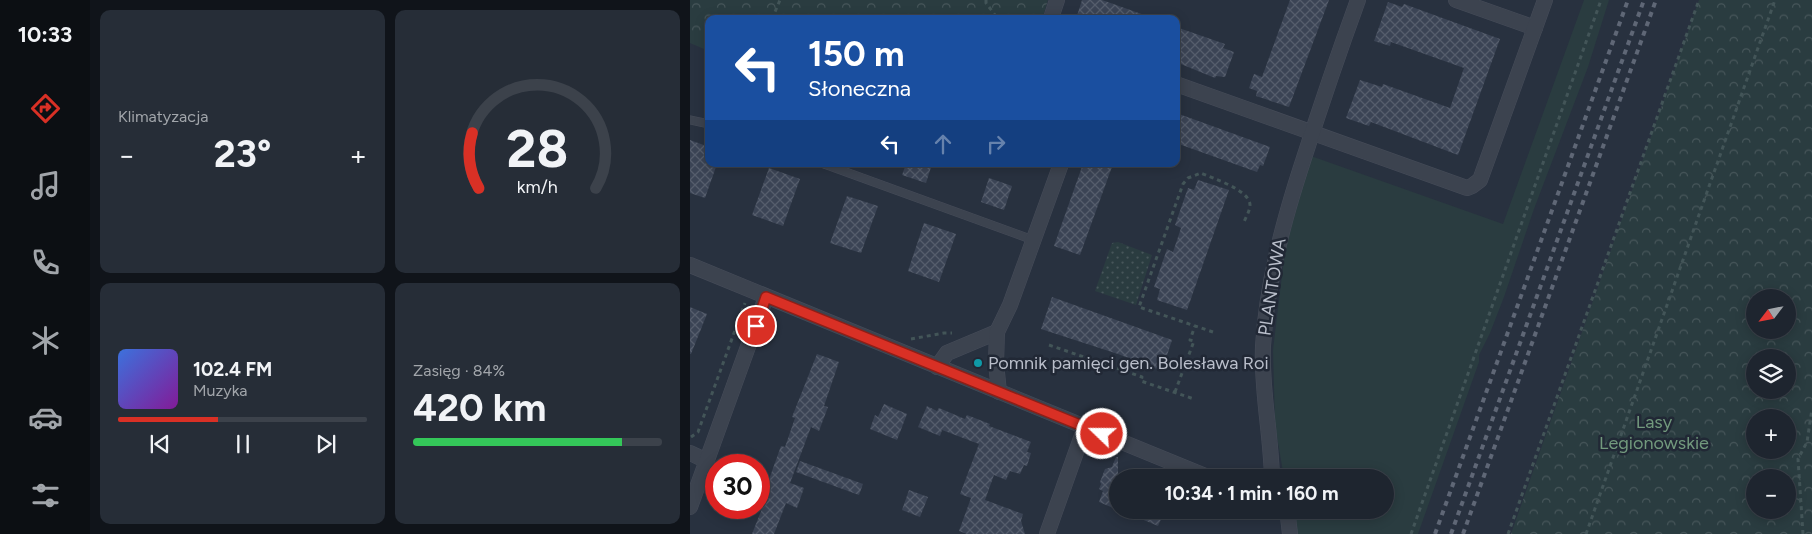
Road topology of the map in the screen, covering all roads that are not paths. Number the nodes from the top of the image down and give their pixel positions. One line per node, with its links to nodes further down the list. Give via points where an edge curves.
1 (1058, 0): 5 (street)
2 (1358, 0): 10 (street, PLANTOWA)
3 (1456, 0): 6 (street)
4 (1545, 0): 6 (street)
5 (1052, 15)
6 (1535, 28): 10 (street, via 1480,180 1472,186 1467,188)
7 (1180, 85): 10 (street)
8 (690, 120): 9 (lane)
9 (705, 123)
10 (1312, 132): 25 (street, PLANTOWA, via 1281,231 1268,301 1263,346)
11 (832, 167): 13 (lane)
12 (1060, 167): 13 (street)
13 (1033, 240): 16 (street)
14 (690, 265): 15 (street)
15 (766, 297): 17 (street); 21 (street)
16 (997, 332): 17 (street, via 947,353); 18 (street)
17 (937, 367): 18 (street)
18 (998, 392): 19 (street)
19 (1085, 427): 24 (street); 28 (street)
20 (690, 453): 22 (street)
21 (709, 454)
22 (705, 459)
23 (705, 466): 26 (street)
24 (1188, 469)
25 (1271, 469)
26 (690, 507)
27 (1288, 519): 29 (street)
28 (1046, 534)
29 (1290, 534)

